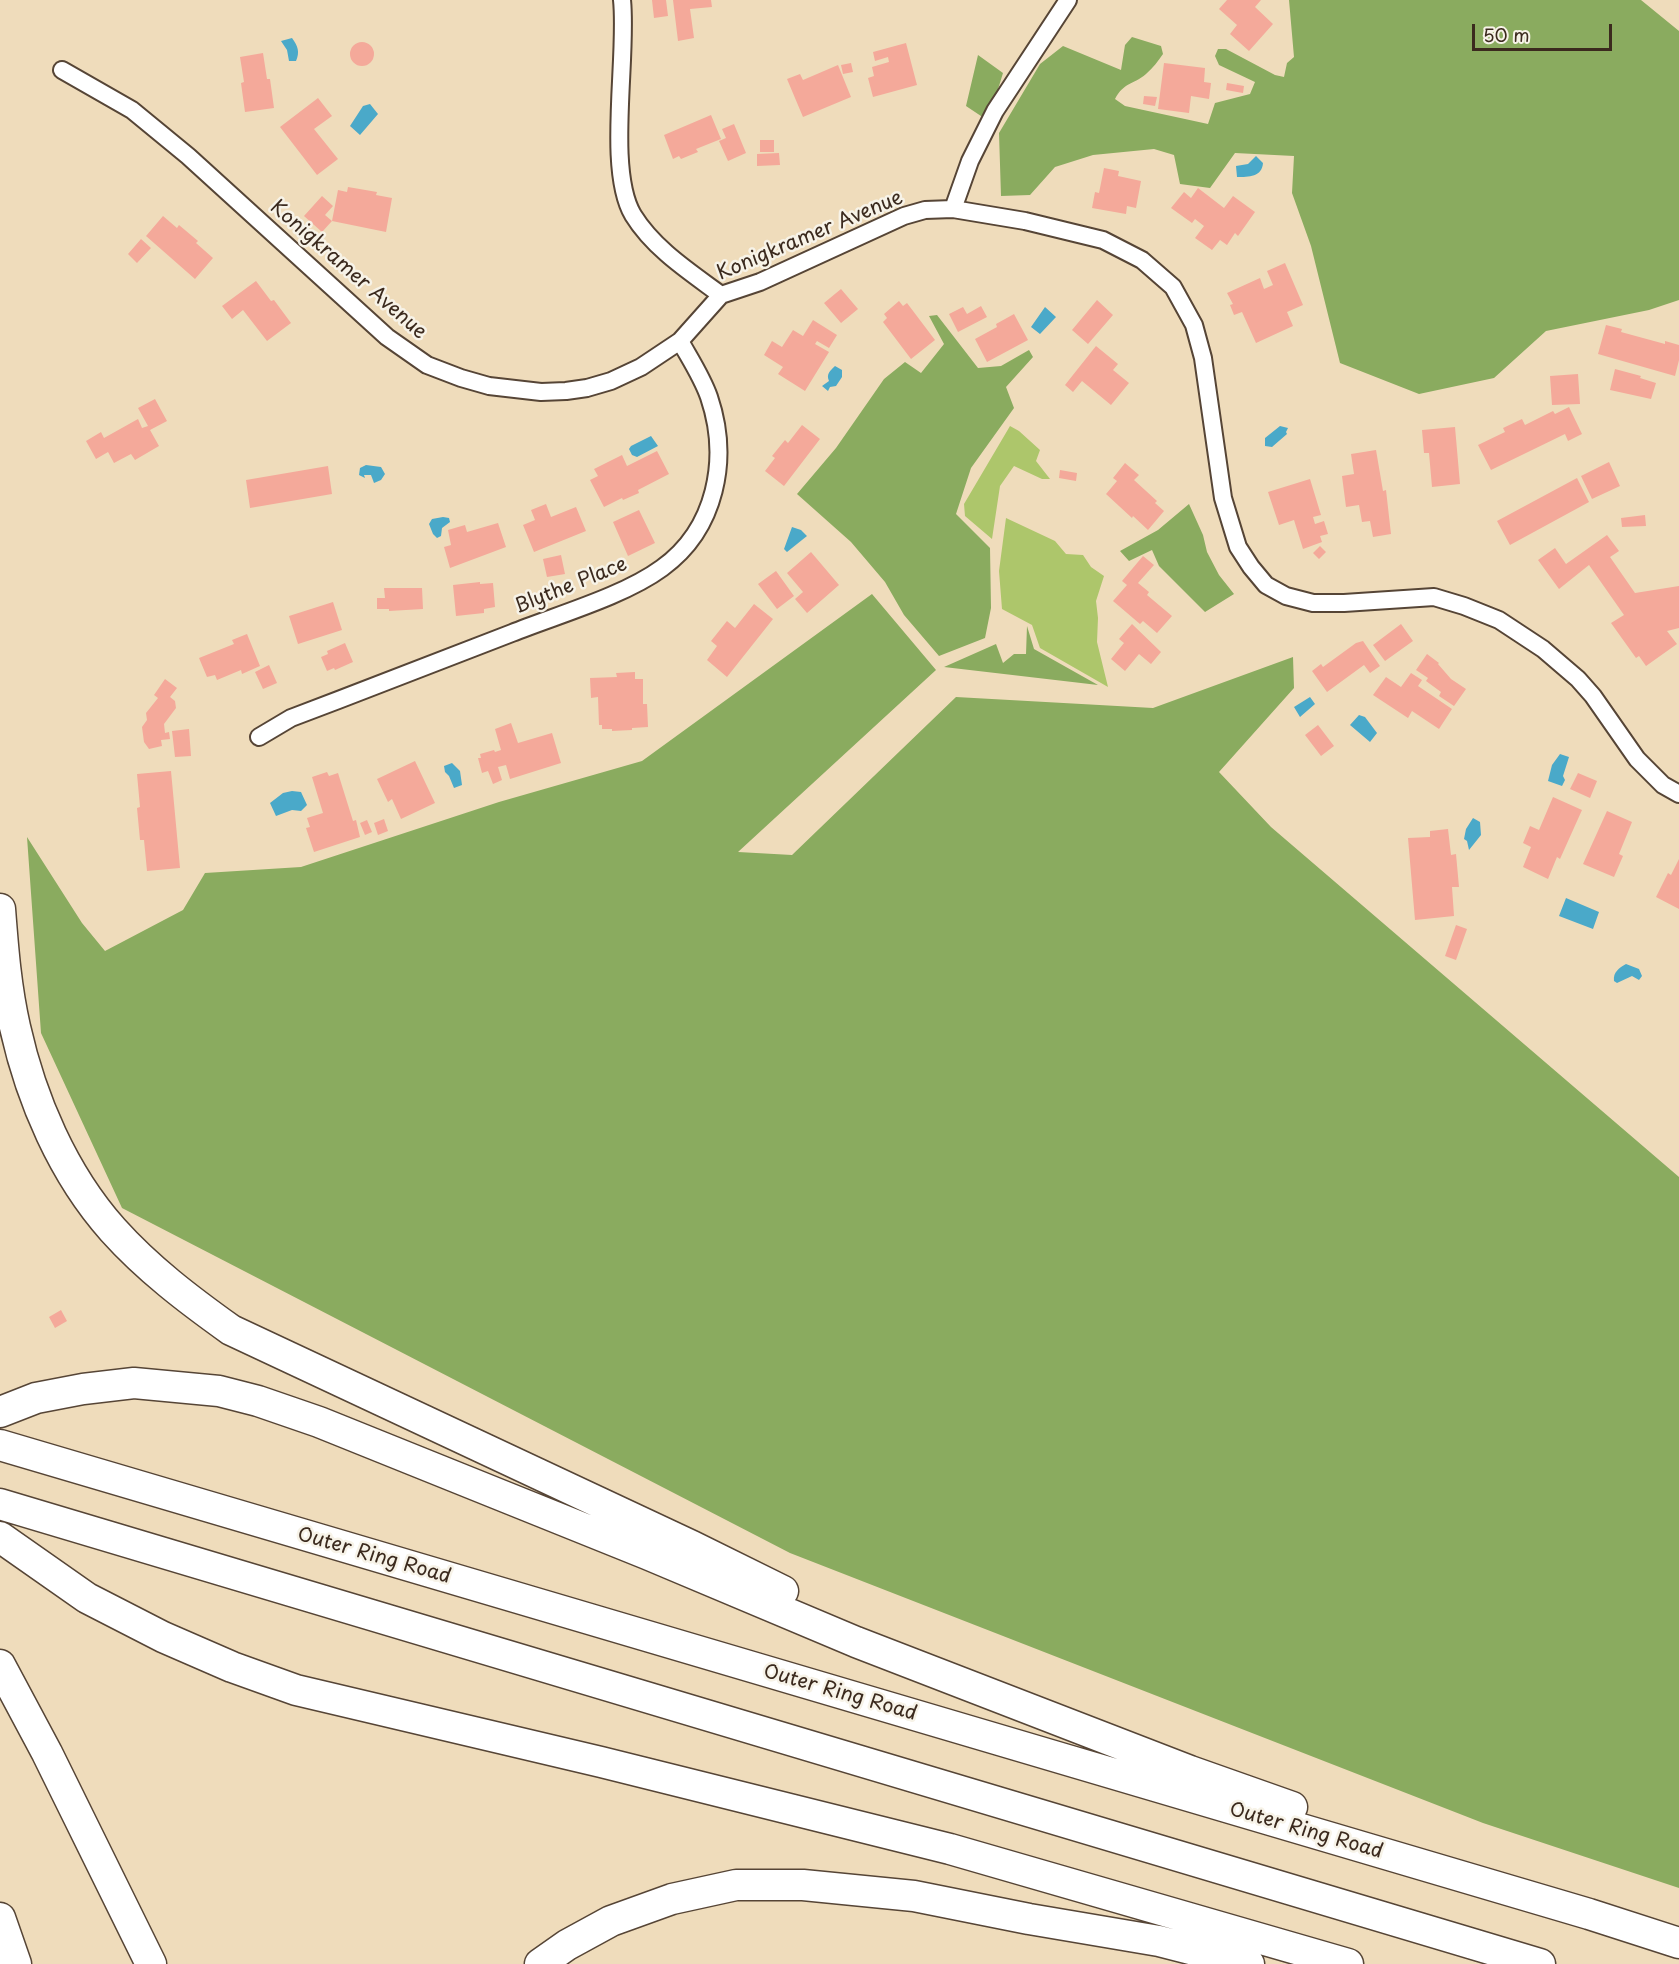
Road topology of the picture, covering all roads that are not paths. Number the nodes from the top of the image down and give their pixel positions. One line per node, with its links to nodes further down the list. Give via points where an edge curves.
1 (622, 0): 5 (street, via 622,182 633,214 650,237)
2 (1068, 0): 4 (street, via 995,111 970,160)
3 (62, 70): 6 (street, Konigkramer Avenue, via 132,110 387,337 427,365 489,386 566,391 611,381 641,367)
4 (953, 209): 5 (street, Konigkramer Avenue, via 904,216 760,282); 8 (street, Konigkramer Avenue, via 1025,220 1102,240 1142,260 1173,287 1194,325 1203,358 1223,498 1238,547 1266,585 1286,596 1313,603 1434,597 1498,620 1543,649 1578,679 1637,759 1663,785)
5 (721, 295): 6 (street, Konigkramer Avenue)
6 (680, 340): 7 (street, Blythe Place, via 709,396 719,458 717,484 708,512 686,547 661,569 606,597 291,718)
7 (259, 737)
8 (1679, 794)
9 (0, 909): 15 (highway, via 14,1025 29,1081 56,1145 111,1229 181,1294 231,1330 692,1546)
10 (0, 1412): 15 (highway, via 36,1398 134,1383 219,1391 258,1401 319,1422)
11 (3, 1446): 16 (highway, Outer Ring Road)
12 (0, 1504): 24 (highway)
13 (0, 1537): 23 (highway, via 87,1598 232,1667 296,1690 950,1849)
14 (0, 1665): 20 (highway)
15 (978, 1689): 16 (highway, via 1190,1771)
16 (1589, 1914): 18 (highway, Outer Ring Road)
17 (0, 1918): 19 (highway)
18 (1679, 1943)
19 (16, 1964)
20 (151, 1964)
21 (540, 1964): 22 (highway, via 611,1921 672,1899 736,1885 803,1885 914,1896 1159,1941)
22 (1249, 1964)
23 (1348, 1964)
24 (1540, 1964)

